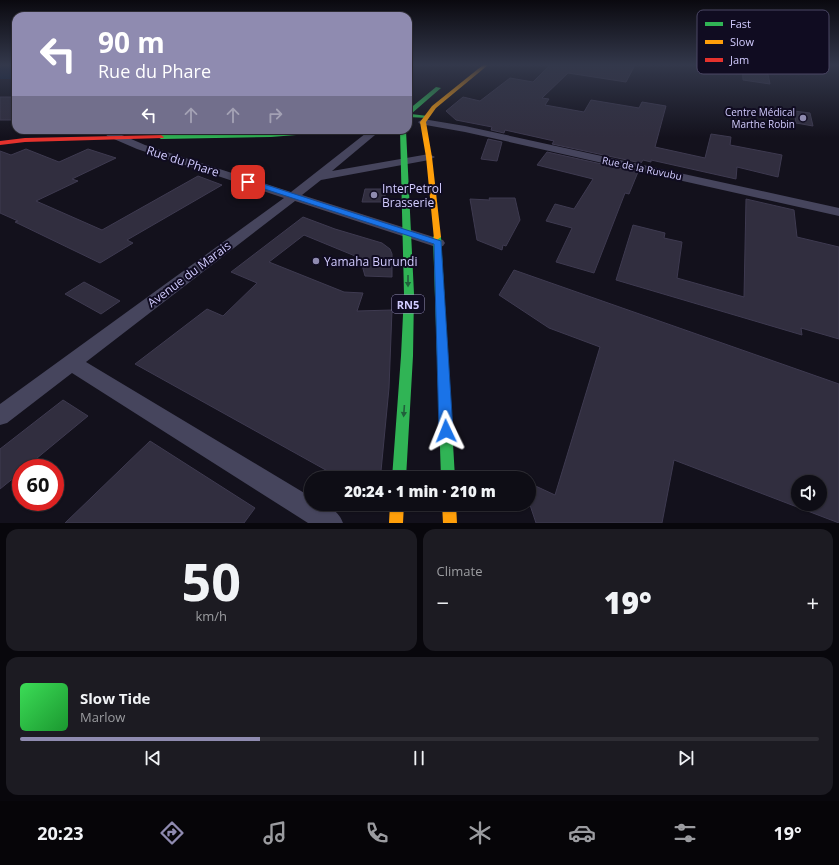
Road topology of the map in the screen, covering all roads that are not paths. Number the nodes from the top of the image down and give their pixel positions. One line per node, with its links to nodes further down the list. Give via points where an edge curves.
1 (437, 89): 3 (main road)
2 (456, 89): 5 (main road)
3 (412, 111)
4 (412, 116): 5 (main road)
5 (424, 120): 6 (main road); 14 (main road, RN5); 18 (street, Rue de la Ruvubu)
6 (412, 122)
7 (158, 134): 11 (main road)
8 (283, 134): 11 (main road)
9 (371, 134): 16 (street, Avenue du Marais)
10 (403, 134): 15 (main road, RN5)
11 (115, 136): 12 (main road, via 27,135); 13 (main road); 17 (street, Rue du Phare, via 173,158)
12 (0, 139)
13 (0, 143)
14 (429, 157): 15 (street); 20 (main road, RN5)
15 (403, 162): 16 (street); 19 (main road, RN5)
16 (319, 177): 17 (street, Avenue du Marais)
17 (294, 196): 19 (street, Rue du Phare); 21 (street, Avenue du Marais)
18 (839, 212)
19 (408, 233): 20 (street, Rue du Phare); 23 (main road, RN5, one-way to 23, via 408,358)
20 (438, 243): 24 (main road, RN5)
21 (71, 363): 22 (street, Avenue du Marais); 27 (street)
22 (0, 416)
23 (400, 471)
24 (448, 471)
25 (397, 511): 28 (main road)
26 (449, 511): 29 (main road)
27 (331, 523)
28 (396, 523)
29 (450, 523)

